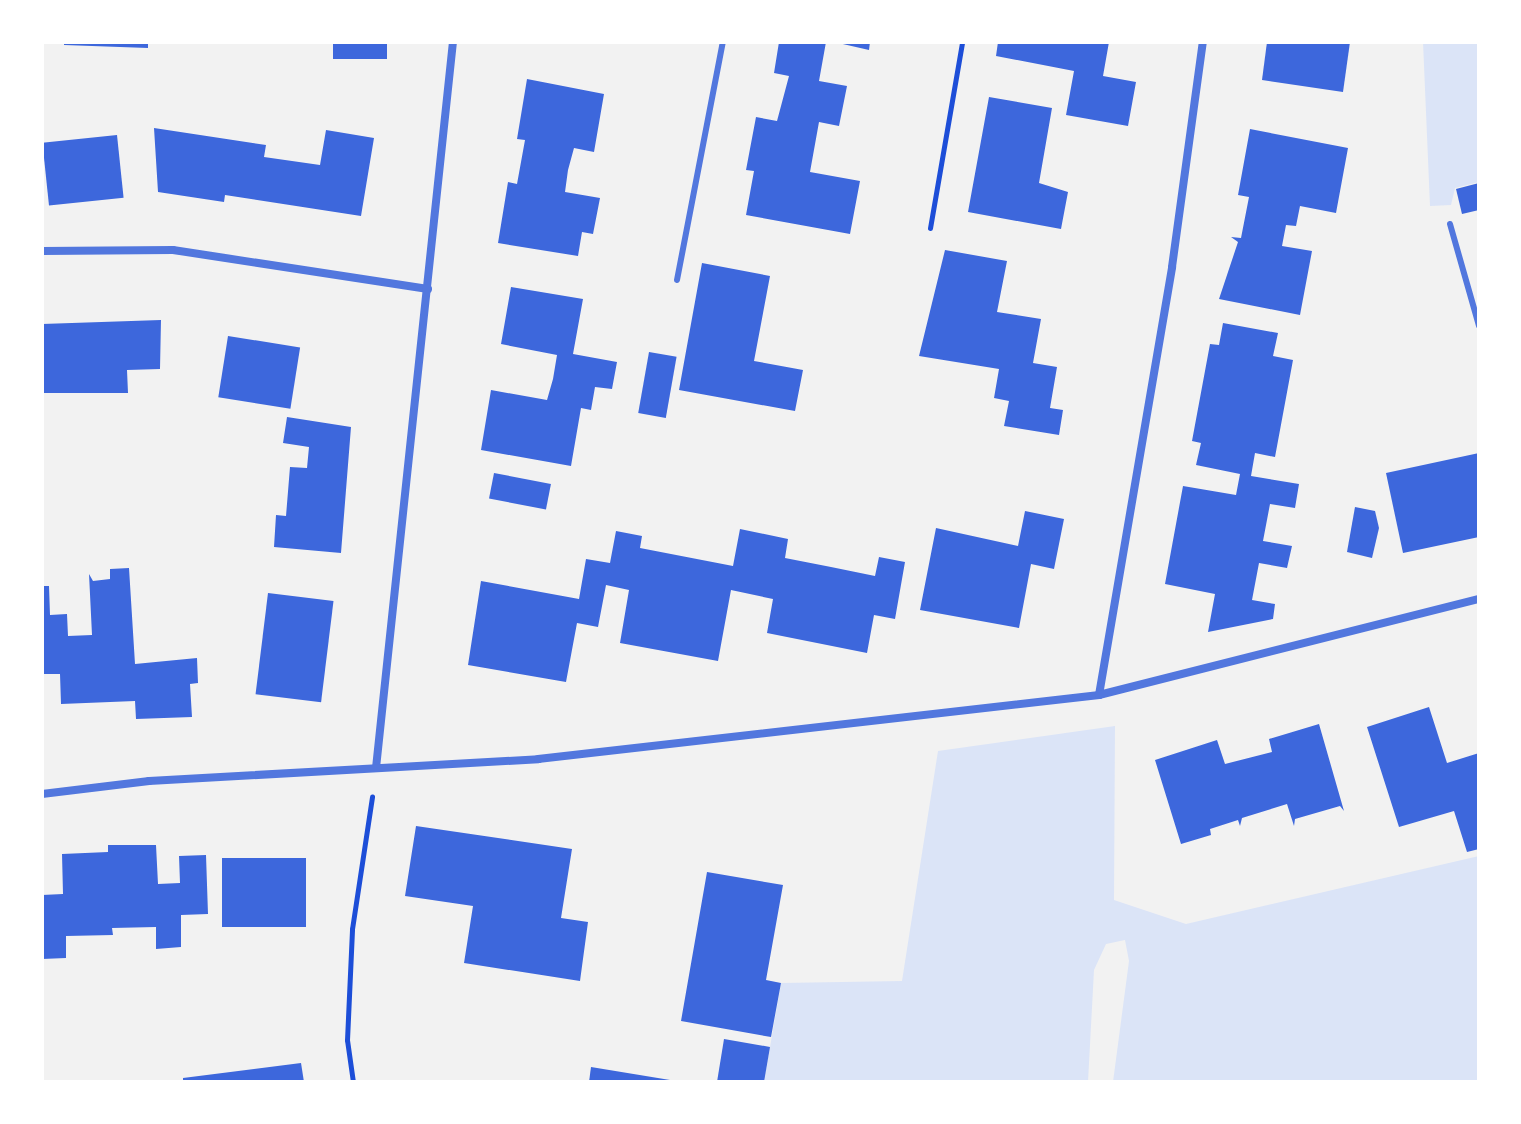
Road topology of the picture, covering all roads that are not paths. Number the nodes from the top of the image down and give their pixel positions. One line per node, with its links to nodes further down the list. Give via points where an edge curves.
1 (453, 42): 7 (street)
2 (723, 42): 6 (lane)
3 (1203, 42): 10 (street, via 1172,267)
4 (1450, 224): 8 (lane)
5 (42, 251): 7 (street, via 173,250)
6 (677, 280)
7 (428, 289): 11 (street)
8 (1479, 326)
9 (1479, 599): 10 (street)
10 (1099, 695): 11 (street, via 538,759)
11 (376, 768): 12 (street, via 149,781)
12 (42, 794)

